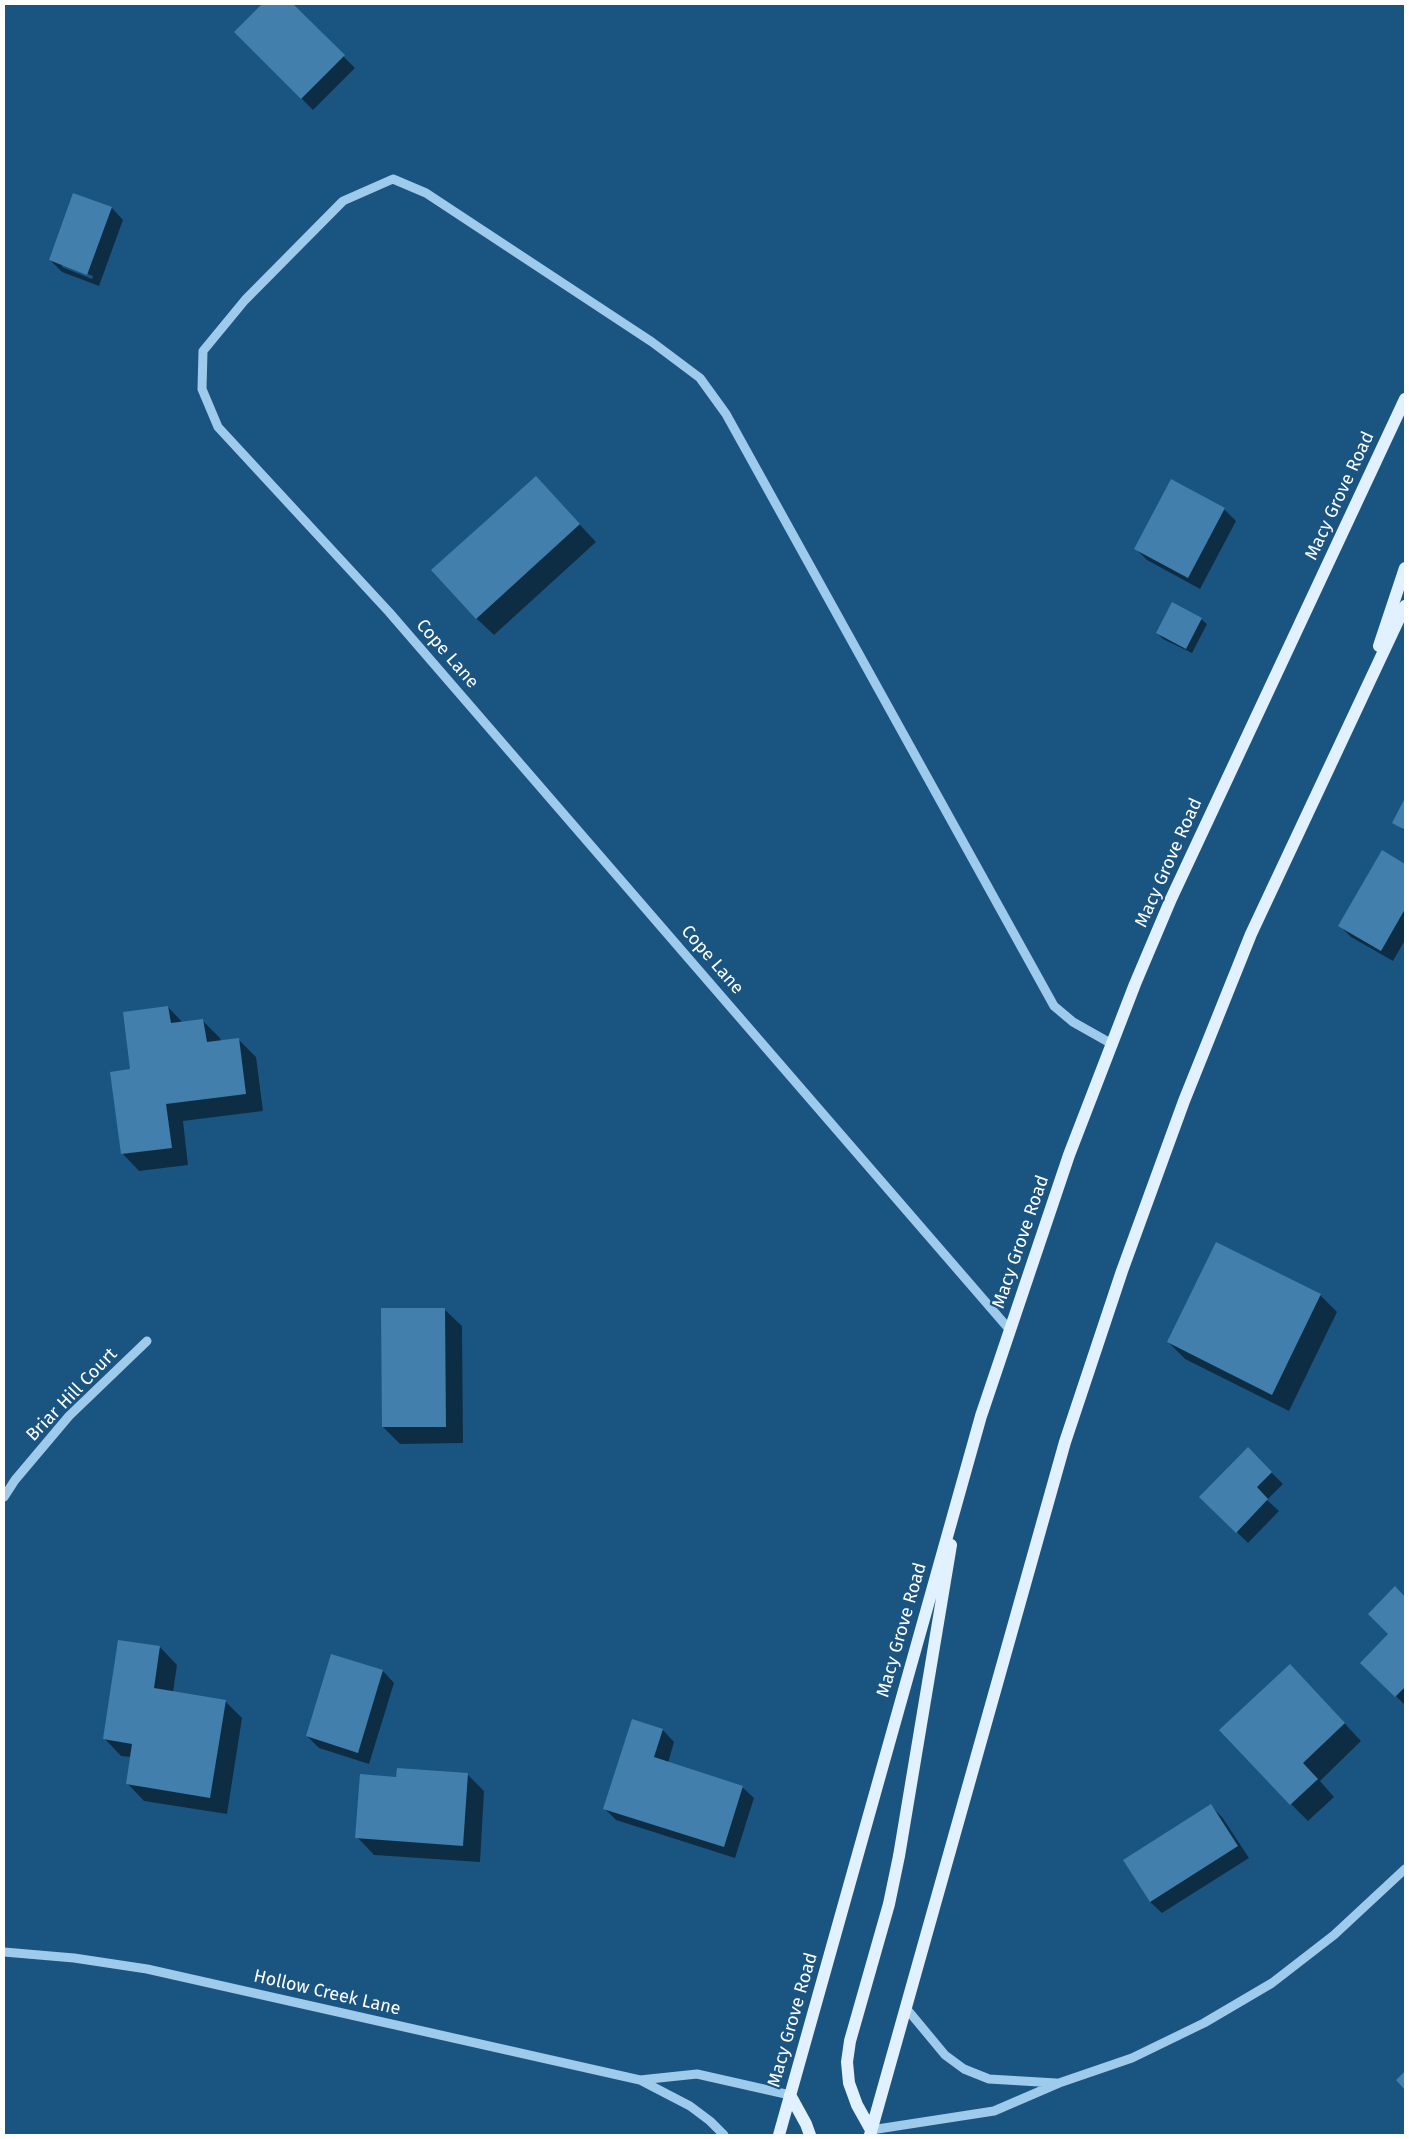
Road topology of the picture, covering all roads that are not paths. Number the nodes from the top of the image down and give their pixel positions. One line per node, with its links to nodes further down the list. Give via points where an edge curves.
1 (1405, 399): 5 (main road, Macy Grove Road, via 1171,899)
2 (1405, 568): 4 (main road)
3 (1405, 606): 4 (main road)
4 (1358, 705): 12 (main road, via 1251,934 1216,1017 1098,1340 1062,1451)
5 (1112, 1044): 6 (main road, Macy Grove Road, via 1069,1155); 6 (street, Cope Lane, via 1073,1022 1054,1006 726,414 700,378 652,342 426,193 393,179 343,201 245,300 203,351 202,389 218,427 389,612)
6 (1009, 1329): 8 (main road, Macy Grove Road)
7 (147, 1341): 9 (street, Briar Hill Court, via 69,1416)
8 (962, 1481): 15 (main road, Macy Grove Road); 16 (main road, via 899,1856 847,2062 849,2083)
9 (4, 1496)
10 (1405, 1869): 14 (street, via 1334,1935 1272,1983 1204,2023 1132,2058)
11 (4, 1952): 13 (street, Hollow Creek Lane, via 147,1969)
12 (906, 2008): 14 (street, via 946,2055 964,2070 989,2079); 16 (main road)
13 (640, 2080): 15 (street, Hollow Creek Lane, via 697,2074); 17 (street, Hollow Creek Lane, via 690,2106)
14 (1059, 2083): 16 (street, via 994,2111)
15 (790, 2095): 18 (main road, Macy Grove Road); 19 (main road)
16 (871, 2132)
17 (724, 2135)
18 (779, 2135)
19 (810, 2135)

